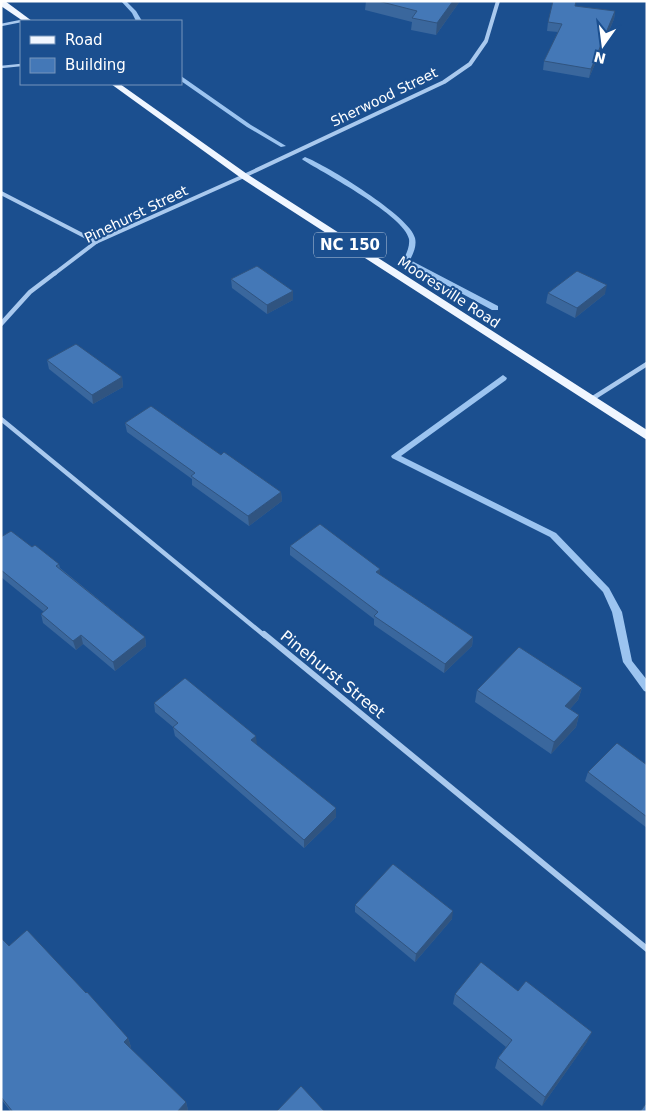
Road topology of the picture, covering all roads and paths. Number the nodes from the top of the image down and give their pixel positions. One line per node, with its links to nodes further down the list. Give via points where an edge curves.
1 (498, 1): 9 (street, Sherwood Street, via 486,40 470,64 444,82)
2 (1, 2): 3 (main road)
3 (27, 20)
4 (20, 21): 5 (lane)
5 (1, 25)
6 (20, 65): 7 (lane)
7 (1, 67)
8 (116, 85): 9 (main road, Mooresville Road / NC 150)
9 (244, 176): 11 (street, Pinehurst Street); 14 (main road, Mooresville Road / NC 150)
10 (1, 193): 11 (street)
11 (96, 242): 12 (street, Pinehurst Street, via 30,292)
12 (1, 324)
13 (647, 364): 14 (street)
14 (590, 400): 16 (main road, Mooresville Road / NC 150)
15 (1, 419): 17 (street, Pinehurst Street)
16 (647, 436)
17 (647, 949)

